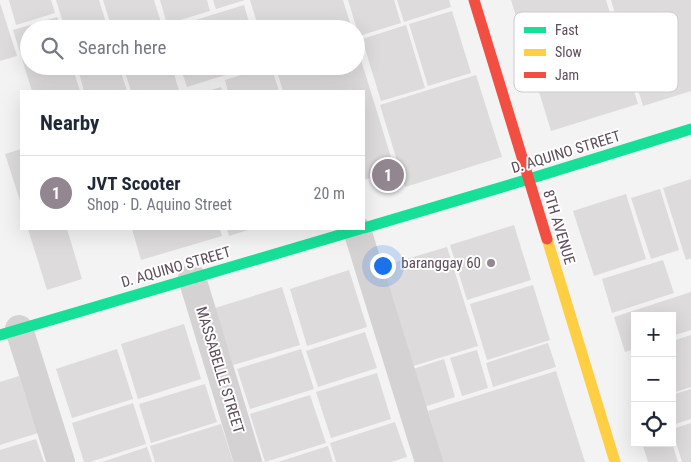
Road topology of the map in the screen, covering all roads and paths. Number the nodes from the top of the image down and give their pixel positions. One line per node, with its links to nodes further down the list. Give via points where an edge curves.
1 (474, 0): 3 (street, 8TH AVENUE)
2 (691, 129): 3 (street, D. AQUINO STREET)
3 (528, 180): 4 (street, D. AQUINO STREET); 12 (street, 8TH AVENUE)
4 (365, 228)
5 (357, 230): 7 (street, D. AQUINO STREET)
6 (360, 230): 11 (street)
7 (192, 278): 8 (street, D. AQUINO STREET); 10 (street, MASSABELLE STREET)
8 (10, 332): 9 (street)
9 (61, 462)
10 (248, 462)
11 (429, 462)
12 (615, 462)

